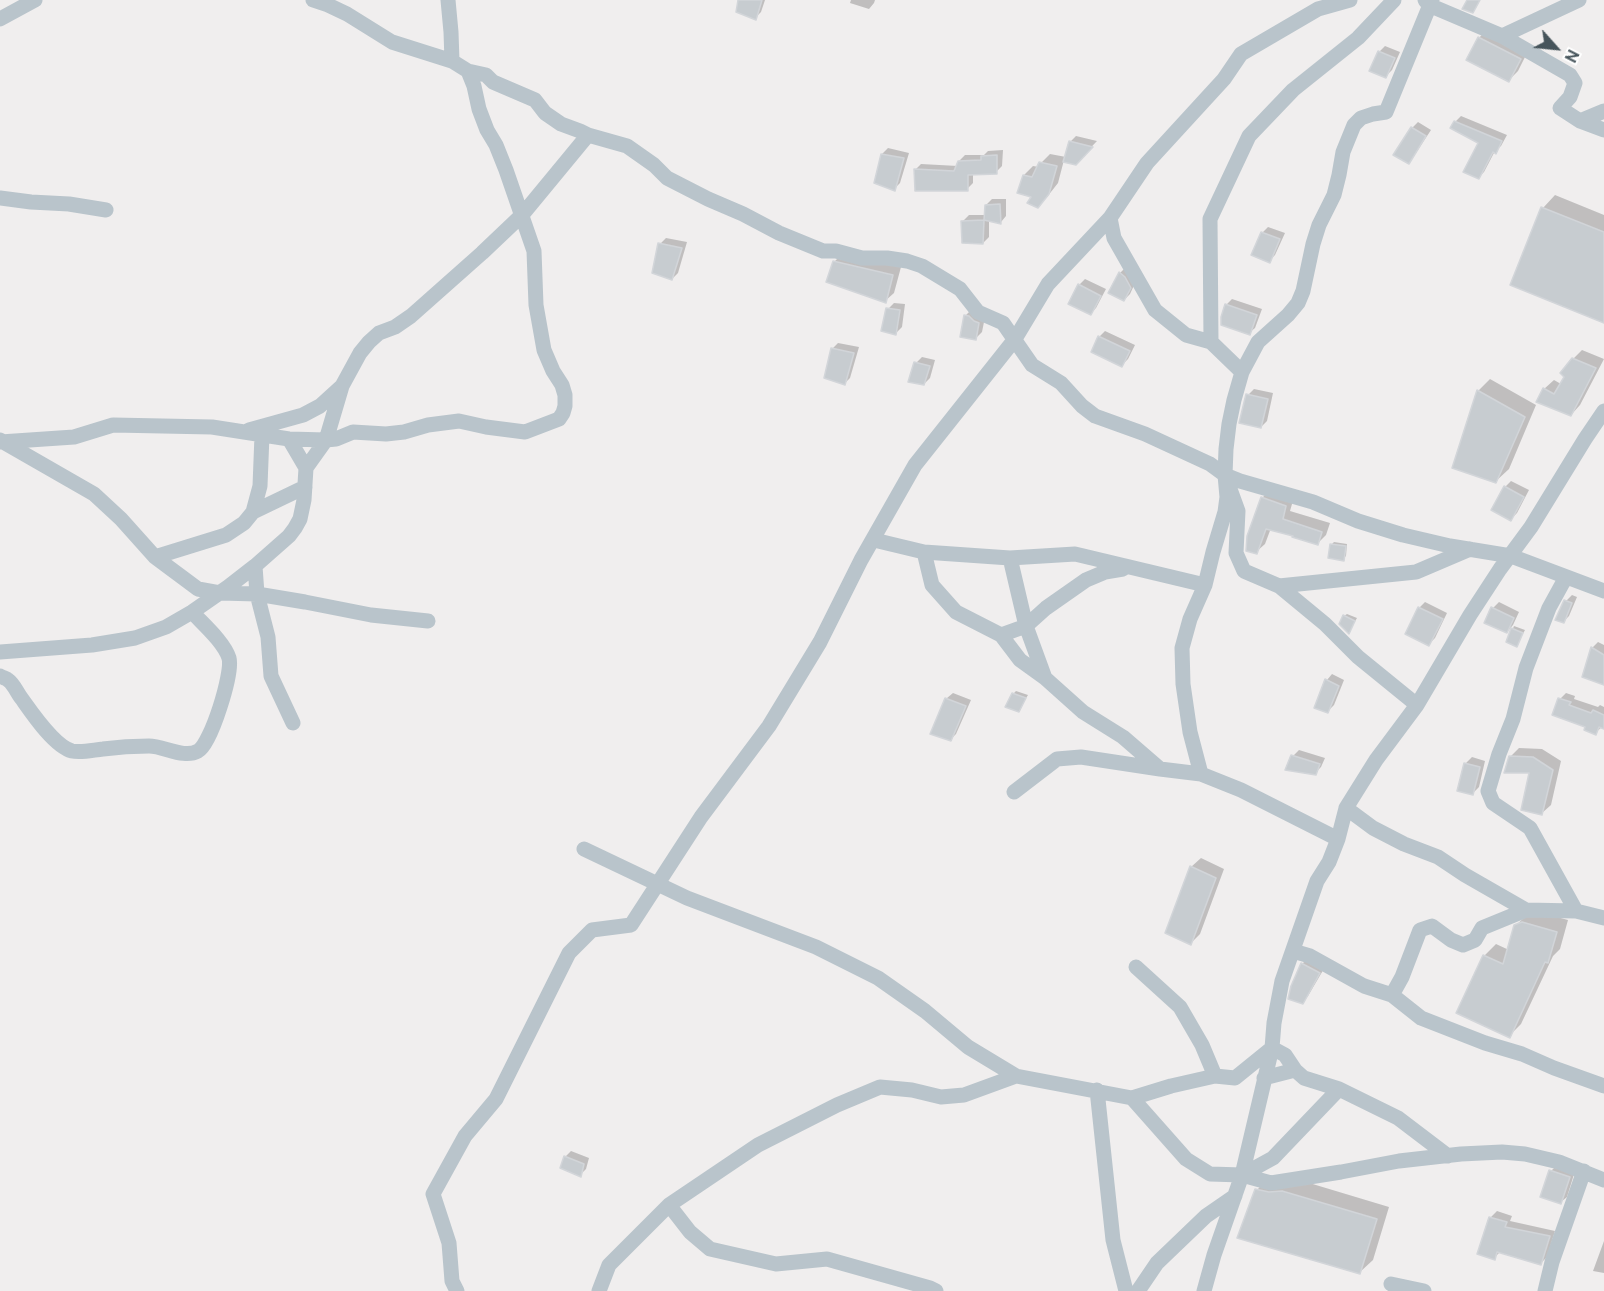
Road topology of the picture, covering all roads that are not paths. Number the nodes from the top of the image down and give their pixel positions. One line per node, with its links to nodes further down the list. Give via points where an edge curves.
1 (35, 0): 8 (street)
2 (314, 0): 10 (street, via 347,14 392,42)
3 (448, 0): 10 (street)
4 (1350, 0): 19 (street, via 1318,9 1241,54 1224,79 1147,163)
5 (1394, 0): 21 (street, via 1358,38 1293,90 1249,136 1210,219)
6 (1579, 0): 9 (street)
7 (1429, 2): 9 (street); 22 (street, via 1386,112 1361,118 1346,140 1334,195 1319,225 1298,303 1258,342)
8 (0, 19)
9 (1502, 36): 13 (street, via 1570,75 1575,83 1560,108)
10 (452, 61): 11 (street)
11 (468, 71): 15 (street, via 486,75 493,82 535,100 551,118); 18 (street, via 479,109)
12 (1604, 111): 13 (street)
13 (1580, 122): 14 (street)
14 (1604, 130)
15 (588, 135): 18 (street); 20 (street, via 627,146 667,178 823,251 922,266 960,289 978,312 1002,323)
16 (0, 198): 17 (street)
17 (106, 210)
18 (522, 215): 23 (street, via 411,316 369,342); 28 (street, via 534,251 536,305 544,350 565,395 559,419 525,432 459,421 386,434 353,432)
19 (1110, 218): 20 (street, via 1048,284); 21 (street, via 1114,238 1155,310 1186,335)
20 (1015, 339): 31 (street, via 1032,365 1060,383 1095,416 1145,434); 34 (street, via 915,465)
21 (1211, 342): 22 (street)
22 (1242, 372): 31 (street, via 1229,424)
23 (342, 386): 25 (street, via 303,415); 28 (street)
24 (1604, 411): 37 (street)
25 (243, 432): 26 (street); 29 (street, via 213,427 113,425 74,437)
26 (262, 435): 27 (street); 33 (street, via 260,486)
27 (289, 439): 28 (street); 30 (street)
28 (326, 440): 30 (street)
29 (0, 441): 38 (street, via 94,494)
30 (306, 468): 32 (street)
31 (1225, 475): 35 (street, via 1403,535); 43 (street, via 1225,512); 44 (street, via 1238,511 1236,553 1244,571)
32 (305, 487): 33 (street); 40 (street, via 296,528)
33 (253, 512): 38 (street, via 226,535)
34 (873, 540): 36 (street); 64 (street, via 820,642 769,726)
35 (1470, 549): 37 (street); 44 (street, via 1416,572)
36 (924, 552): 39 (street); 52 (street, via 932,585 956,612)
37 (1510, 556): 42 (street); 56 (street)
38 (155, 557): 45 (street)
39 (1010, 558): 41 (street, via 1075,554); 51 (street)
40 (255, 566): 47 (street); 48 (street)
41 (1131, 567): 43 (street); 51 (street, via 1086,580)
42 (1566, 577): 46 (street); 66 (street, via 1549,608 1526,669 1488,791 1493,803 1530,828)
43 (1205, 585): 59 (street, via 1182,648 1190,732)
44 (1279, 586): 56 (street)
45 (198, 589): 47 (street); 49 (street)
46 (1604, 591)
47 (220, 593): 48 (street); 49 (street)
48 (257, 594): 50 (street); 57 (street, via 268,637 271,676)
49 (198, 608): 53 (street, via 166,627 135,638); 54 (street, via 223,647 230,668 209,736 199,751 152,746 68,749 38,720 9,681)
50 (428, 621)
51 (1026, 626): 52 (street); 55 (street)
52 (1001, 634): 55 (street, via 1020,660)
53 (0, 652)
54 (0, 676)
55 (1045, 678): 58 (street, via 1083,712 1123,737)
56 (1417, 705): 61 (street)
57 (293, 723)
58 (1160, 769): 59 (street); 60 (street, via 1082,757 1056,759)
59 (1201, 774): 62 (street, via 1242,790)
60 (1014, 792)
61 (1346, 808): 62 (street); 65 (street, via 1373,828 1438,857)
62 (1338, 839): 68 (street, via 1317,881)
63 (584, 849): 64 (street)
64 (658, 883): 73 (street, via 687,898 816,947 878,978 968,1047); 87 (street, via 631,925 592,930 569,953 496,1099 465,1136 434,1194 449,1243 452,1281)
65 (1526, 910): 66 (street); 70 (street, via 1482,928 1475,940 1463,945 1432,926 1420,930)
66 (1576, 911): 67 (street)
67 (1604, 918)
68 (1293, 951): 70 (street, via 1310,956 1364,986); 71 (street, via 1282,981)
69 (1136, 967): 74 (street, via 1180,1007)
70 (1392, 995): 76 (street, via 1421,1018)
71 (1272, 1048): 72 (street, via 1285,1055); 74 (street, via 1235,1078); 75 (street)
72 (1295, 1070): 75 (street); 77 (street, via 1304,1078)
73 (1016, 1076): 78 (street); 85 (street, via 964,1095 941,1097 880,1087 758,1145)
74 (1215, 1076): 79 (street)
75 (1264, 1078): 82 (street)
76 (1604, 1086)
77 (1339, 1089): 80 (street, via 1398,1118); 82 (street, via 1273,1158)
78 (1097, 1090): 79 (street); 90 (street, via 1113,1240)
79 (1132, 1098): 82 (street, via 1186,1159 1210,1174)
80 (1448, 1156): 81 (street, via 1481,1152 1525,1154); 82 (street, via 1271,1183)
81 (1584, 1171): 83 (street); 94 (street)
82 (1242, 1174): 84 (street)
83 (1604, 1180)
84 (1235, 1196): 91 (street, via 1206,1216 1157,1263); 92 (street)
85 (669, 1204): 88 (street, via 609,1265); 89 (street, via 690,1232 711,1249 776,1264 827,1259)
86 (1391, 1284): 93 (street)
87 (457, 1291)
88 (599, 1291)
89 (936, 1291)
90 (1126, 1291)
91 (1138, 1291)
92 (1204, 1291)
93 (1424, 1291)
94 (1545, 1291)

